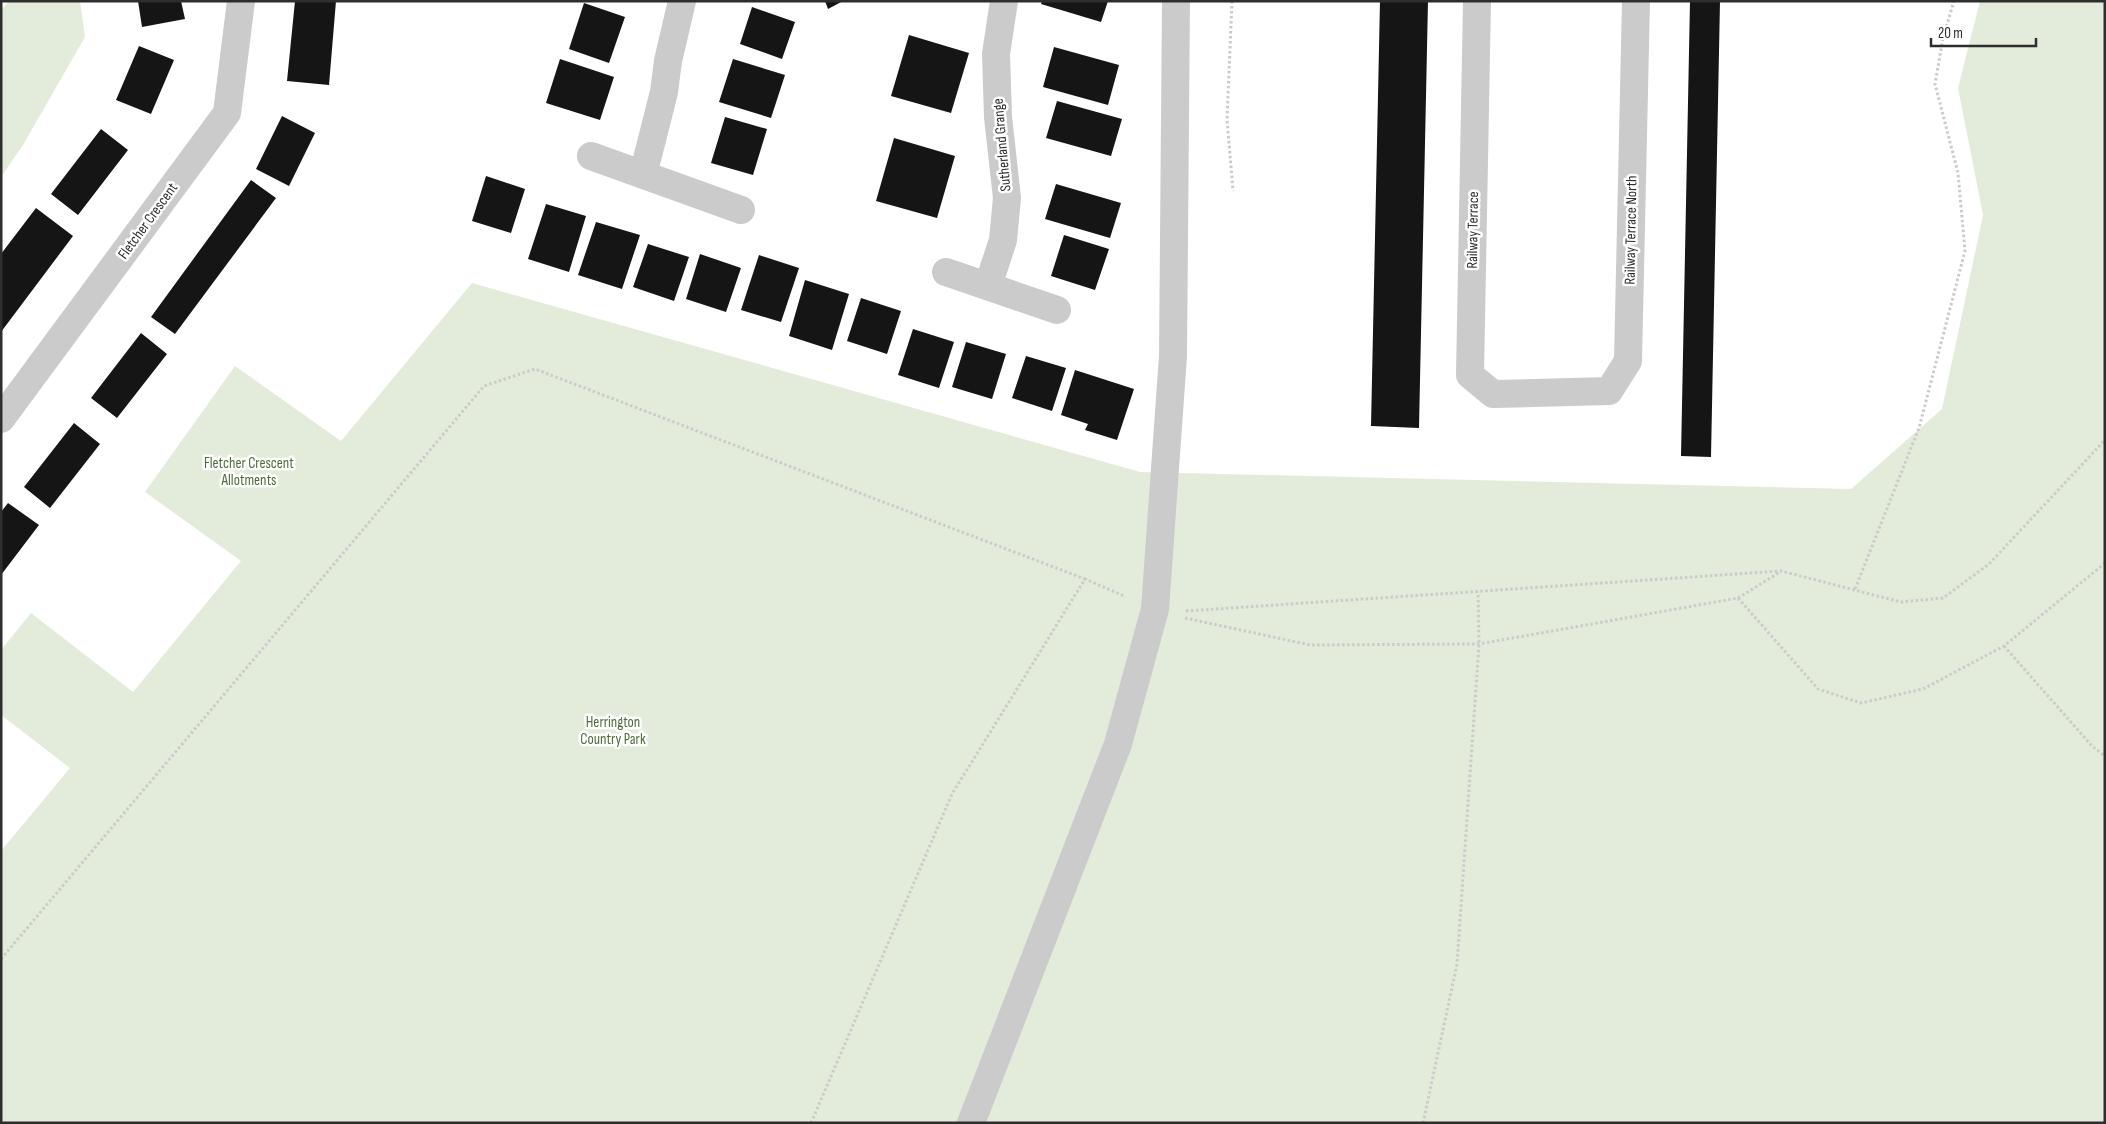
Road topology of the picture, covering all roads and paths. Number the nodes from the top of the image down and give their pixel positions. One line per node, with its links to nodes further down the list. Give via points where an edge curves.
1 (241, 1): 17 (street, Fletcher Crescent, via 227,113)
2 (682, 1): 10 (street)
3 (1004, 1): 14 (street, Sutherland Grange, via 996,63 1007,198 1003,240)
4 (1176, 1): 25 (street, via 1174,356)
5 (1232, 1): 11 (path, via 1227,119)
6 (1477, 1): 16 (street, Railway Terrace, via 1470,375 1493,394)
7 (1636, 1): 16 (street, Railway Terrace North, via 1628,361 1609,391)
8 (1954, 1): 22 (path, via 1935,84 1958,173 1965,251 1919,428)
9 (591, 156): 10 (street)
10 (643, 175): 12 (street)
11 (1233, 191)
12 (741, 210)
13 (946, 272): 14 (street)
14 (988, 286): 15 (street)
15 (1057, 310)
16 (1547, 392)
17 (1, 419)
18 (2105, 440): 22 (path, via 1989,564 1943,598 1901,602)
19 (2105, 563): 27 (path)
20 (1782, 571): 22 (path); 23 (path); 24 (path)
21 (1085, 579): 25 (path); 29 (path, via 535,369 484,386); 30 (path, via 952,794)
22 (1855, 590)
23 (1478, 592): 25 (path); 26 (path)
24 (1738, 598): 26 (path); 27 (path, via 1818,689 1861,703 1924,689)
25 (1160, 611): 26 (path, via 1310,645); 31 (street, via 1118,744)
26 (1479, 644): 32 (path, via 1457,964)
27 (2004, 646): 28 (path, via 2092,746)
28 (2105, 756)
29 (1, 959)
30 (811, 1123)
31 (972, 1123)
32 (1422, 1123)

